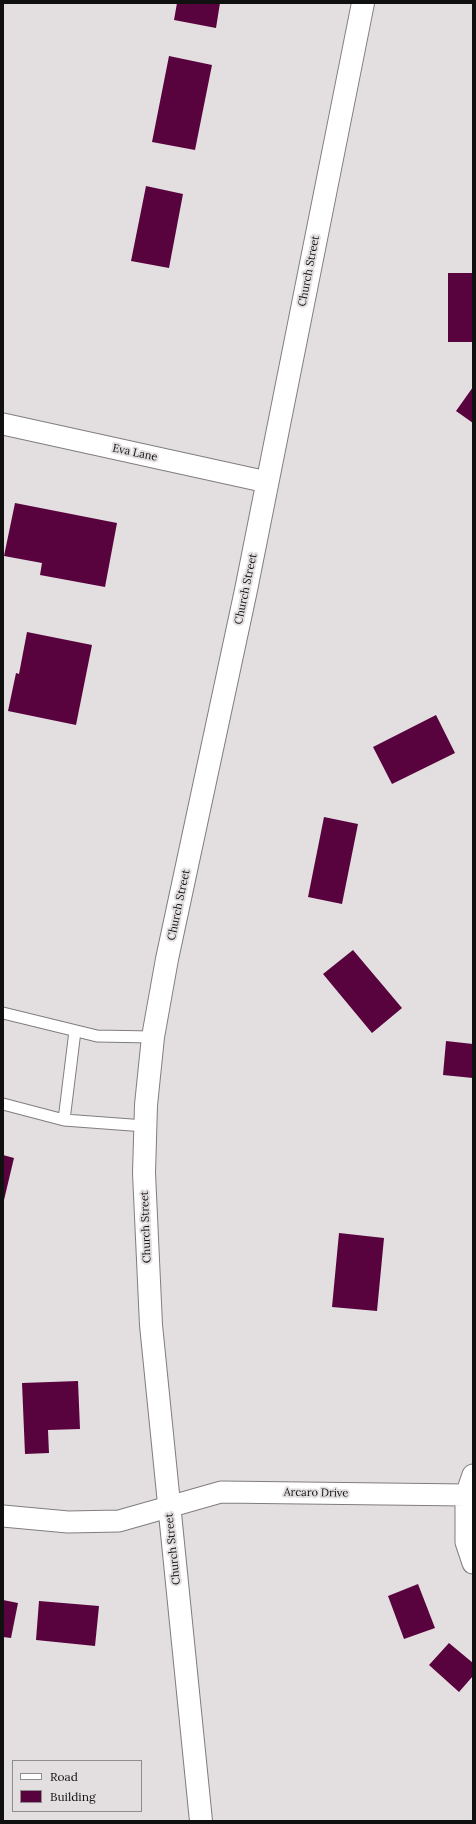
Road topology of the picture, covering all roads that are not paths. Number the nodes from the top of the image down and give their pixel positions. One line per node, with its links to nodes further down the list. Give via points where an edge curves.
1 (363, 3): 3 (street, Church Street)
2 (3, 424): 3 (street, Eva Lane)
3 (268, 482): 6 (street, Church Street)
4 (3, 1013): 5 (lane)
5 (75, 1031): 6 (lane, via 97,1036); 8 (lane)
6 (153, 1037): 9 (street, Church Street)
7 (3, 1104): 8 (lane)
8 (64, 1120): 9 (lane)
9 (145, 1126): 12 (street, Church Street, via 144,1173 150,1317)
10 (473, 1475): 11 (street)
11 (466, 1495): 12 (street, Arcaro Drive, via 221,1492); 14 (street, via 466,1542)
12 (169, 1506): 13 (street, Arcaro Drive, via 119,1521 68,1522); 15 (street, Church Street)
13 (3, 1516)
14 (473, 1563)
15 (200, 1821)

